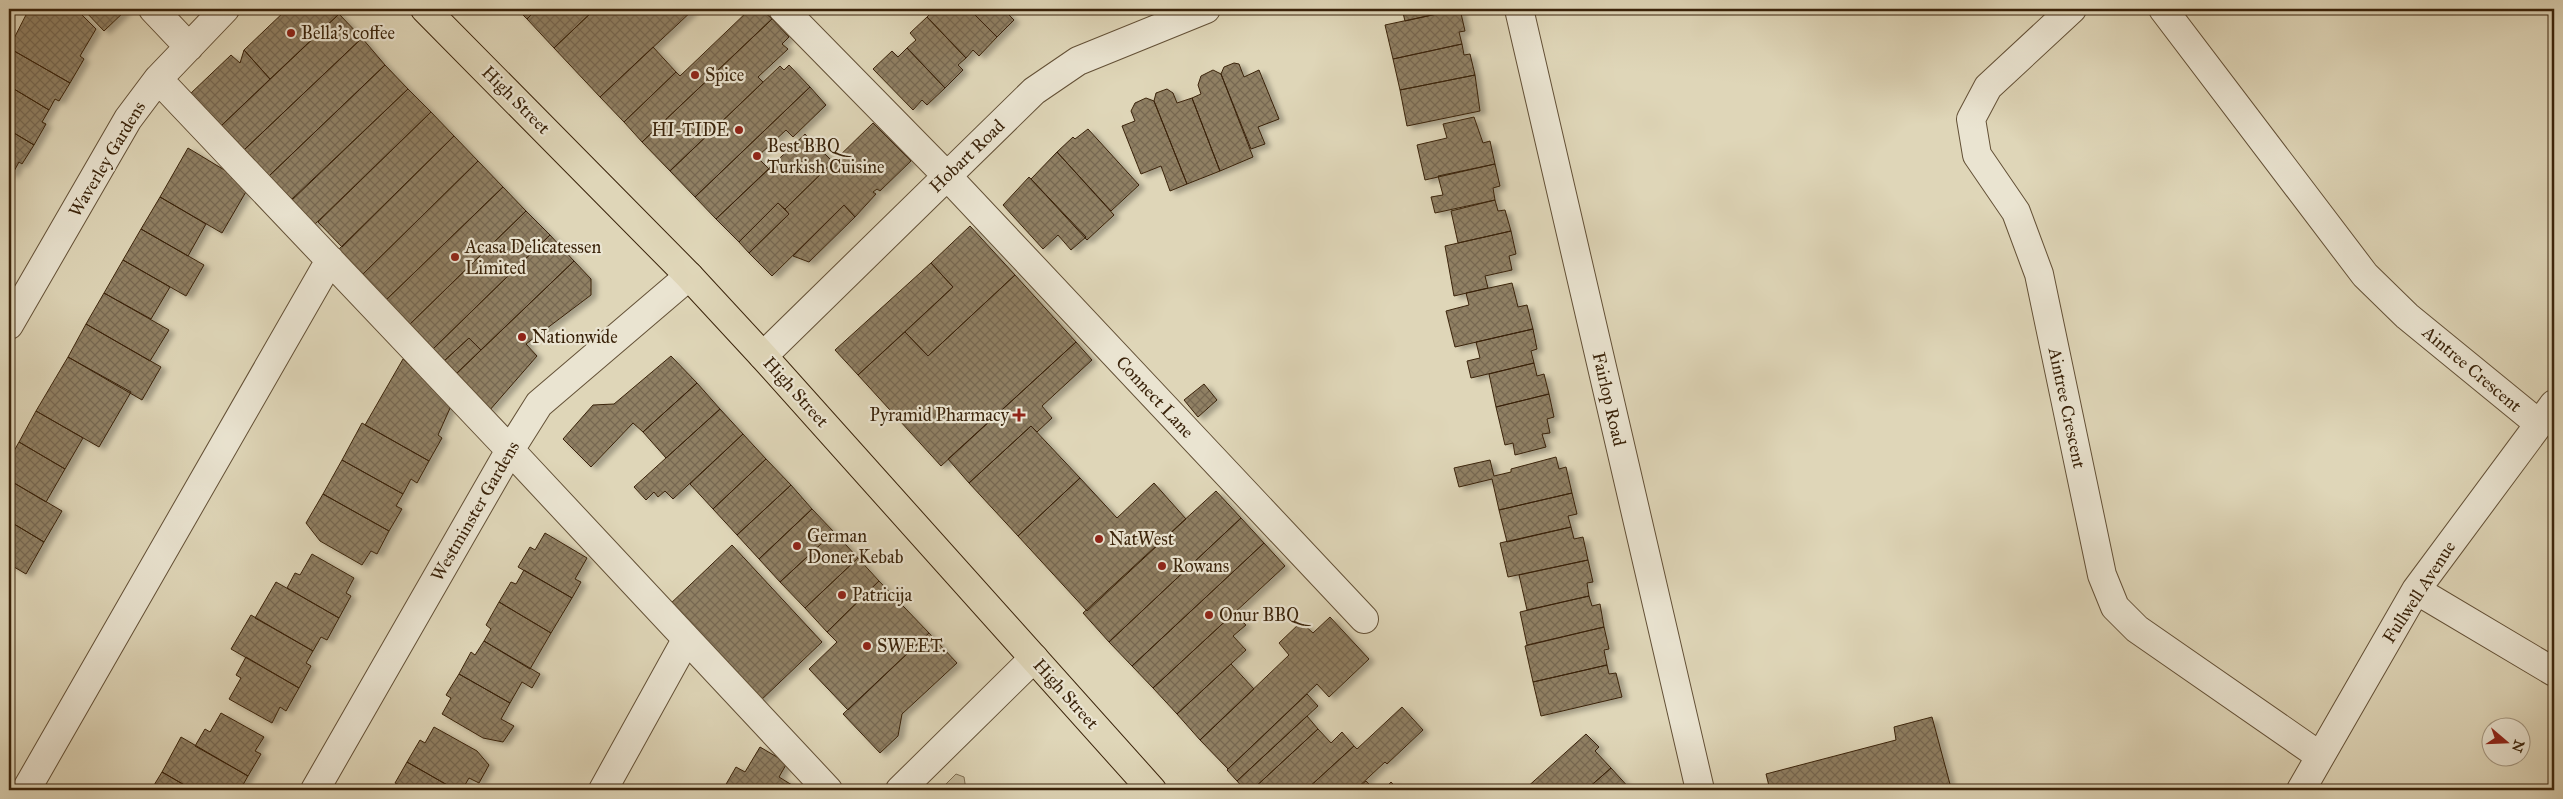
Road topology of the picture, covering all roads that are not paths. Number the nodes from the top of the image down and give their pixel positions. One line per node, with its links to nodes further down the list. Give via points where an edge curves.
1 (152, 9): 9 (street)
2 (226, 9): 9 (street, Waverley Gardens)
3 (425, 9): 13 (main road, High Street)
4 (783, 9): 11 (street, Connect Lane)
5 (1206, 9): 11 (street, Hobart Road, via 1078,61 1034,91)
6 (1519, 9): 30 (street, Fairlop Road)
7 (2072, 9): 23 (street, Aintree Crescent, via 1988,87 1971,119 1977,155 2016,212 2039,274 2102,575 2115,607 2137,629)
8 (2163, 9): 16 (street, Aintree Crescent, via 2365,275 2407,316)
9 (189, 47): 10 (street, Waverley Gardens)
10 (158, 79): 12 (street); 14 (street, Waverley Gardens, via 128,119)
11 (947, 176): 15 (street, Hobart Road); 19 (street, Connect Lane)
12 (330, 260): 17 (street); 24 (street)
13 (689, 276): 15 (main road, High Street); 17 (street, Westminster Gardens, via 539,404)
14 (9, 325)
15 (764, 356): 21 (main road, High Street)
16 (2546, 414): 18 (street, Fullwell Avenue)
17 (510, 450): 20 (street); 25 (street, Westminster Gardens)
18 (2416, 590): 22 (street); 23 (street, Fullwell Avenue)
19 (1364, 619)
20 (686, 640): 26 (street); 27 (street)
21 (1034, 658): 28 (street); 29 (main road, High Street)
22 (2554, 672)
23 (2320, 756): 31 (street, Fullwell Avenue)
24 (26, 790)
25 (315, 790)
26 (603, 790)
27 (828, 790)
28 (900, 790)
29 (1152, 790)
30 (1700, 790)
31 (2300, 790)

